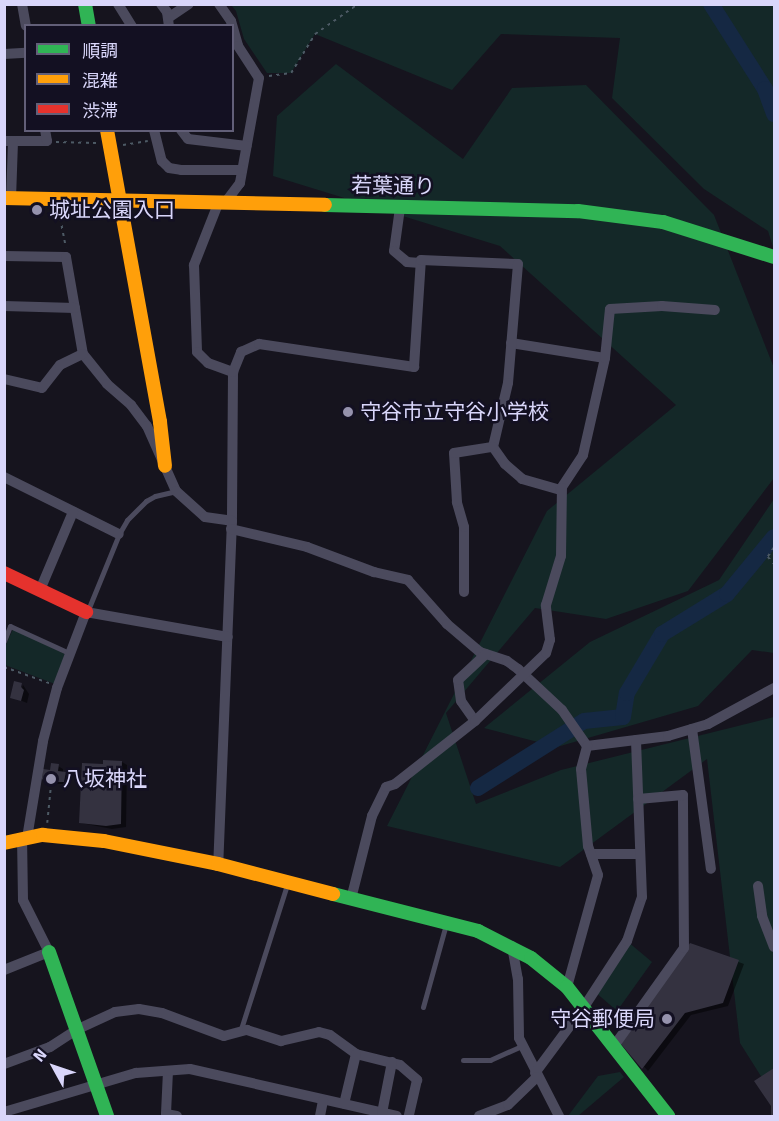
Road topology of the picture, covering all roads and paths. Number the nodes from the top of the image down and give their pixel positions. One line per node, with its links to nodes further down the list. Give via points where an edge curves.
1 (22, 4): 9 (street)
2 (85, 4): 10 (street)
3 (118, 4): 11 (street)
4 (161, 4): 8 (street)
5 (189, 4): 8 (street)
6 (219, 4): 12 (street)
7 (358, 4): 16 (path, via 315,34 291,73)
8 (171, 22)
9 (26, 24)
10 (89, 24)
11 (131, 24)
12 (232, 24)
13 (234, 32): 16 (street, via 238,46)
14 (24, 53): 15 (street)
15 (4, 54)
16 (259, 78): 24 (street)
17 (183, 132): 20 (street, via 188,139)
18 (155, 135): 23 (path); 25 (street, via 162,161 169,168)
19 (46, 136): 21 (path); 22 (street)
20 (209, 136): 24 (street)
21 (105, 137): 27 (street)
22 (9, 141): 26 (street)
23 (119, 146)
24 (247, 146): 25 (street)
25 (242, 170): 28 (street, via 240,183)
26 (8, 198): 27 (street, 若葉通り)
27 (121, 201): 28 (street, 若葉通り); 44 (street)
28 (221, 204): 30 (street, 若葉通り); 41 (street, via 194,265 195,347 208,363)
29 (59, 208): 32 (path)
30 (400, 208): 33 (street, 若葉通り, via 578,211 626,216 699,232); 34 (street, via 394,251 407,262)
31 (4, 256): 32 (street)
32 (66, 257): 36 (street)
33 (774, 257)
34 (420, 263): 38 (street, via 421,260 518,264); 41 (street, via 414,367 260,344 241,352)
35 (4, 306): 36 (street)
36 (75, 308): 39 (street)
37 (715, 310): 40 (street, via 662,306 610,309)
38 (511, 343): 40 (street); 43 (street, via 508,383)
39 (83, 354): 42 (street, via 60,365 42,388); 44 (street, via 147,426)
40 (605, 358): 46 (street, via 584,455)
41 (233, 372): 49 (street)
42 (4, 379)
43 (493, 447): 46 (street, via 522,479 550,489); 55 (street, via 454,453 457,502 464,527)
44 (165, 466): 47 (street)
45 (4, 477): 48 (street)
46 (562, 488): 62 (street, via 561,556 546,605 550,640 543,657)
47 (176, 491): 49 (street, via 205,517); 50 (lane, via 146,501)
48 (73, 512): 50 (street); 54 (street)
49 (231, 525): 57 (street); 60 (street, via 408,580 447,624)
50 (119, 534): 56 (lane)
51 (774, 548): 52 (path, via 768,557)
52 (774, 564)
53 (4, 573): 54 (street)
54 (40, 590): 56 (street)
55 (464, 592)
56 (86, 612): 57 (street); 59 (street)
57 (228, 637): 76 (street)
58 (4, 641): 59 (lane, via 10,626)
59 (69, 653): 63 (street)
60 (486, 654): 62 (street, via 507,661); 65 (street, via 458,680 461,701)
61 (4, 667): 63 (path, via 39,677)
62 (523, 675): 65 (street); 68 (street, via 562,710)
63 (57, 687): 72 (street)
64 (774, 688): 66 (street)
65 (475, 721): 80 (street, via 386,787 372,816)
66 (692, 729): 67 (street); 77 (street)
67 (636, 740): 68 (street); 70 (street)
68 (587, 746): 74 (street, via 581,769)
69 (51, 783): 71 (path)
70 (638, 799): 75 (street); 93 (street, via 683,795 684,948)
71 (46, 836): 72 (street); 76 (street, via 104,841)
72 (25, 838): 73 (street); 84 (street, via 23,900)
73 (4, 843)
74 (591, 854): 75 (street); 86 (street, via 598,875)
75 (640, 854): 87 (street, via 642,897 627,941)
76 (218, 864): 78 (street)
77 (711, 869)
78 (288, 882): 80 (street); 91 (lane)
79 (758, 886): 83 (street, via 762,916)
80 (351, 898): 81 (street)
81 (446, 922): 82 (street); 88 (lane)
82 (512, 946): 86 (street); 92 (street, via 518,979 517,1025)
83 (774, 947)
84 (49, 952): 85 (street); 90 (street)
85 (4, 970)
86 (567, 987): 93 (street)
87 (584, 1006)
88 (423, 1007)
89 (572, 1023): 99 (street)
90 (76, 1030): 91 (street, via 115,1012 139,1009 162,1013 224,1036); 97 (street, via 50,1047); 100 (street)
91 (240, 1032): 94 (street, via 247,1030 281,1041 319,1032 330,1035)
92 (521, 1046): 95 (lane, via 490,1060); 99 (street)
93 (614, 1046): 113 (street)
94 (356, 1054): 96 (street); 102 (street)
95 (462, 1060)
96 (392, 1062): 105 (street); 110 (street, via 417,1080)
97 (4, 1064)
98 (168, 1071): 100 (street, via 136,1073); 101 (street, via 190,1069); 107 (street, via 166,1114)
99 (536, 1075): 111 (street, via 521,1096); 112 (street)
100 (95, 1084): 103 (street); 106 (street)
101 (323, 1100): 102 (street); 108 (street)
102 (344, 1104): 104 (street)
103 (4, 1112)
104 (361, 1112): 105 (street)
105 (382, 1113): 109 (street)
106 (107, 1116)
107 (177, 1116)
108 (320, 1116)
109 (397, 1116)
110 (409, 1116)
111 (480, 1116)
112 (560, 1116)
113 (668, 1116)

